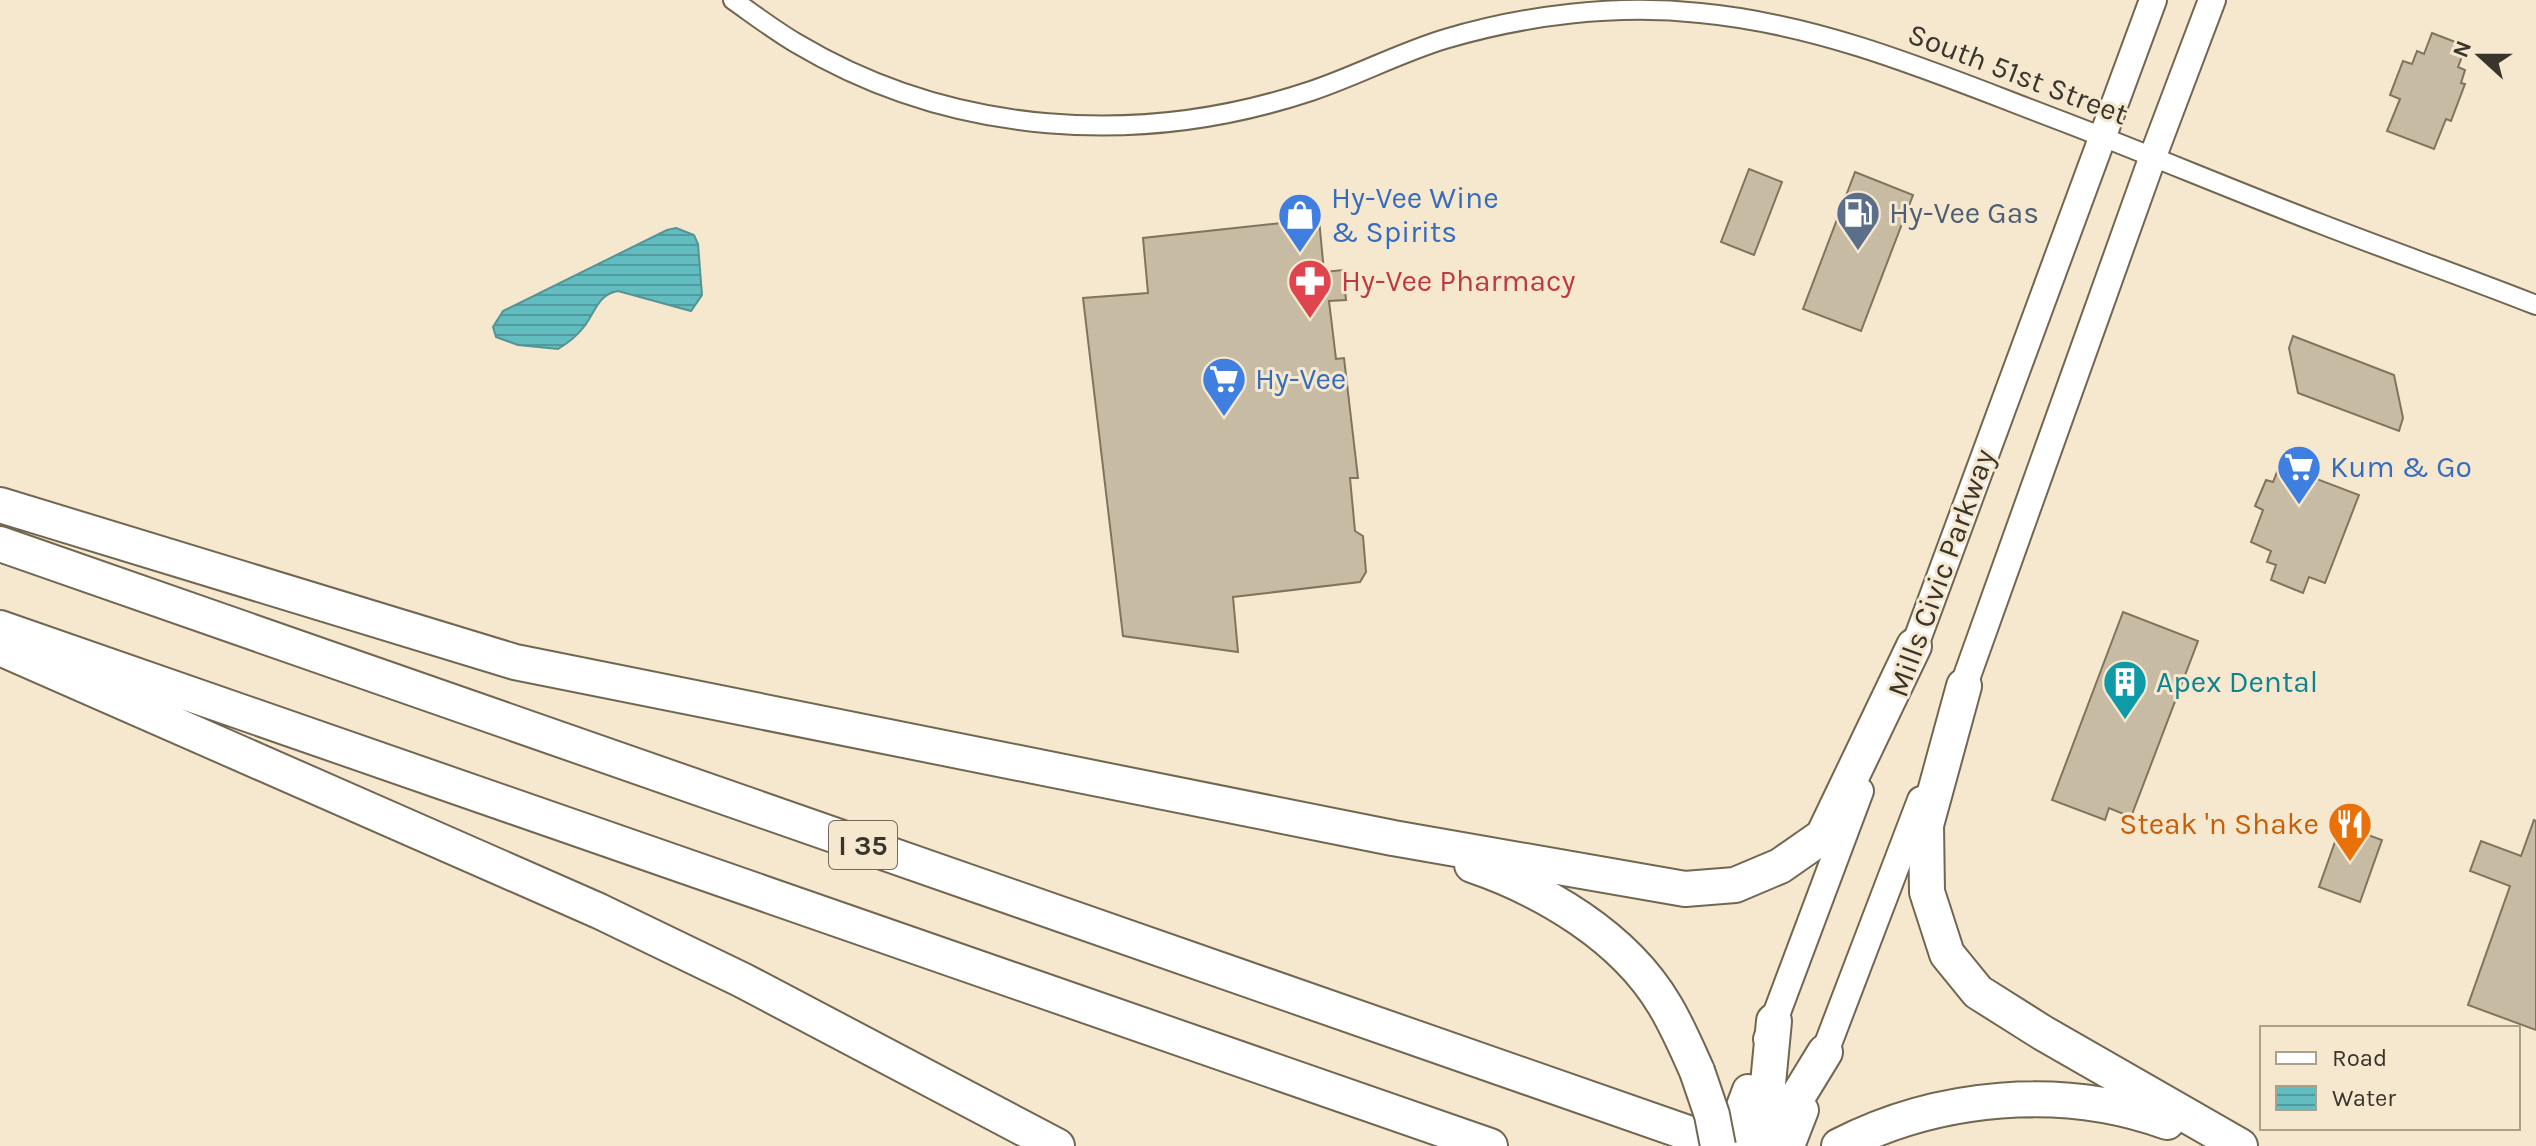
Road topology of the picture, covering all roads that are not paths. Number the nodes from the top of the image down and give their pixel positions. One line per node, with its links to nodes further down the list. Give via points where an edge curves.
1 (733, 0): 4 (street, South 51st Street, via 795,43 907,95 1008,120 1080,127 1169,123 1256,108 1445,39 1507,23)
2 (2153, 0): 5 (main road, Mills Civic Parkway)
3 (2212, 0): 6 (main road, Mills Civic Parkway)
4 (1696, 6): 5 (street, South 51st Street, via 1819,33)
5 (2102, 136): 6 (street, South 51st Street); 11 (main road, Mills Civic Parkway)
6 (2153, 156): 7 (street, South 51st Street); 13 (main road, Mills Civic Parkway)
7 (2536, 305)
8 (0, 505): 14 (highway, via 515,662)
9 (0, 544): 23 (highway, I 35)
10 (0, 628): 21 (highway, I 35)
11 (1914, 646): 14 (highway, via 1823,836 1780,866 1735,885 1685,889); 15 (main road, Mills Civic Parkway)
12 (0, 648): 20 (highway, via 599,911)
13 (1964, 686): 16 (main road, Mills Civic Parkway); 24 (highway, via 1926,825 1927,892 1947,954 1978,992)
14 (1393, 838): 22 (highway, bridge, via 1484,869 1571,911 1620,949 1664,1003 1697,1071)
15 (1774, 1021): 17 (highway)
16 (1825, 1052): 17 (highway)
17 (1777, 1101): 19 (highway); 23 (main road)
18 (1854, 1140): 24 (highway, via 1937,1110 2008,1099 2070,1100 2131,1109)
19 (1768, 1145)
20 (1057, 1146)
21 (1490, 1146)
22 (1718, 1146)
23 (1726, 1146)
24 (2238, 1146)

